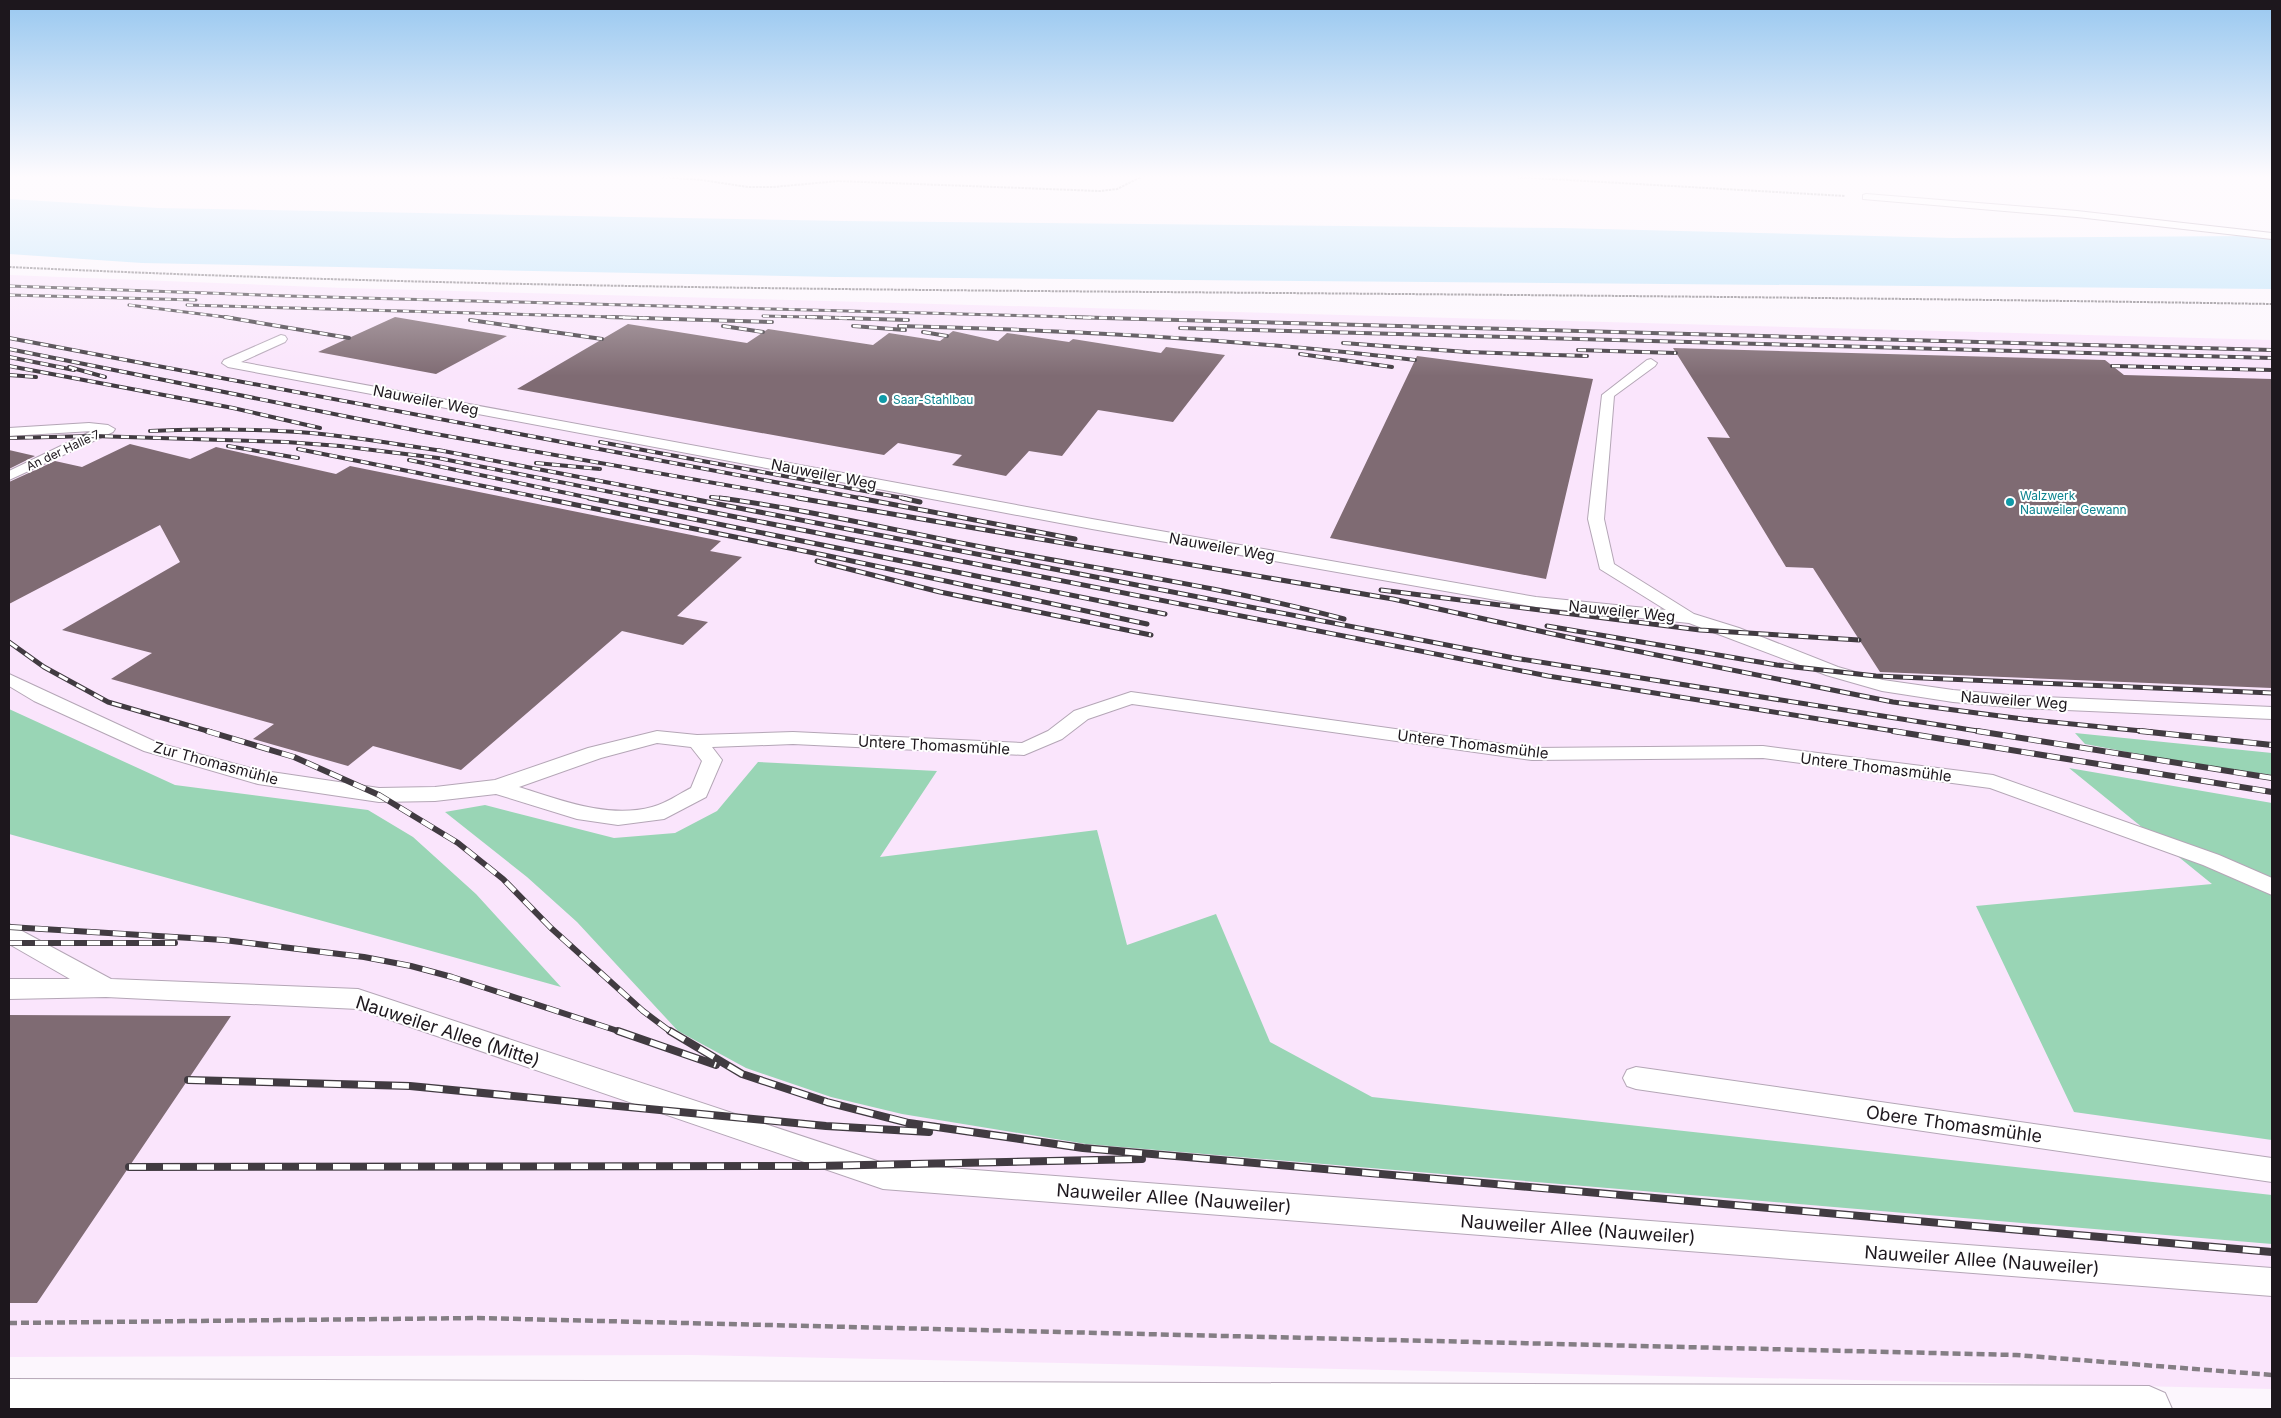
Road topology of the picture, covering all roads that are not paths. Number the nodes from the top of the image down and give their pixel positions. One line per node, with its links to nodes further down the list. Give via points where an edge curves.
1 (282, 339): 5 (lane, Nauweiler Weg, via 228,363 1082,522 1527,600)
2 (1651, 363): 5 (lane, via 1608,395 1596,518 1606,566)
3 (9, 432): 4 (lane, An der Halle 7, via 89,427 108,429)
4 (9, 476)
5 (1691, 618): 7 (lane, Nauweiler Weg, via 1832,671 1882,685 2019,702)
6 (9, 679): 9 (lane, Zur Thomasmühle, via 151,747 258,777 379,795)
7 (2272, 713)
8 (698, 742): 9 (lane, Untere Thomasmühle, via 657,737 595,753); 9 (lane, via 712,760 698,792 656,814 618,818 576,812); 10 (lane, Untere Thomasmühle, via 793,738 1024,749 1055,736 1081,715 1131,698 1532,754 1763,752 1993,782 2210,860)
9 (497, 788)
10 (2272, 887)
11 (9, 933): 13 (lane, Nauweiler Allee (Mitte))
12 (9, 988): 13 (lane)
13 (107, 988): 16 (lane, Nauweiler Allee (Mitte), via 358,999)
14 (1636, 1078): 15 (lane, Obere Thomasmühle)
15 (2272, 1170)
16 (883, 1176): 17 (lane, Nauweiler Allee (Nauweiler))
17 (2272, 1282)
18 (9, 1402): 19 (main road)
19 (2149, 1409)

